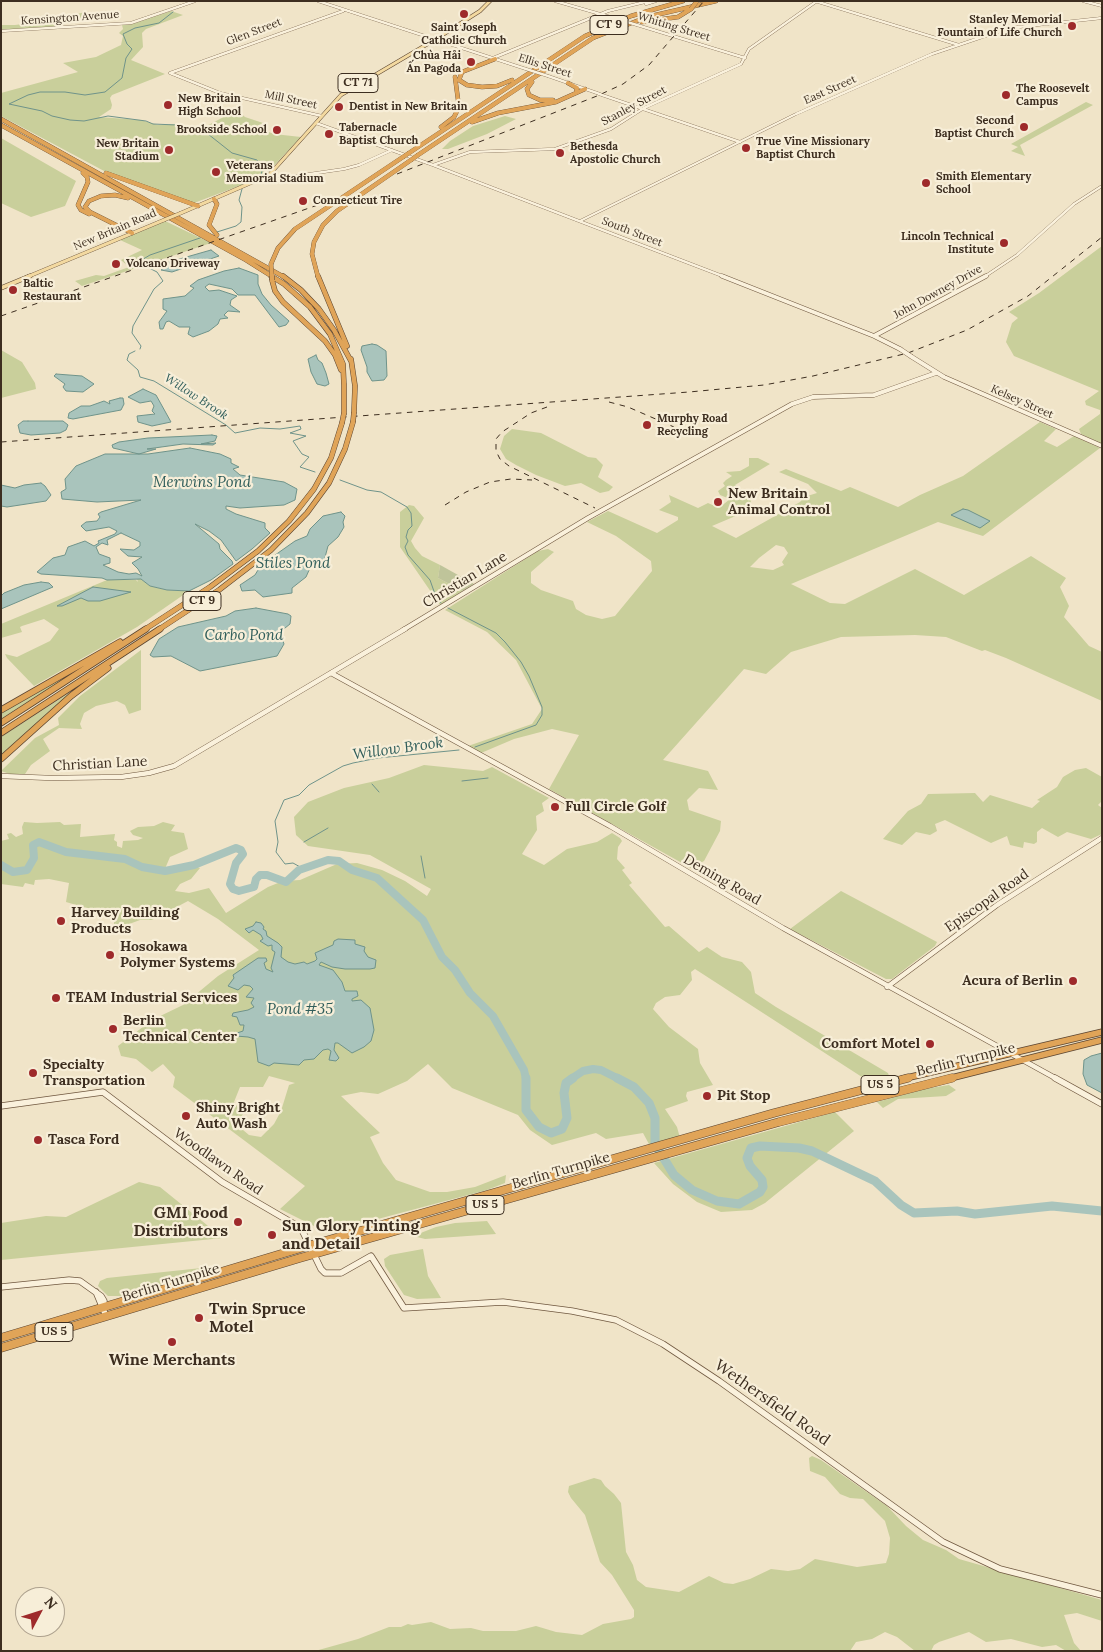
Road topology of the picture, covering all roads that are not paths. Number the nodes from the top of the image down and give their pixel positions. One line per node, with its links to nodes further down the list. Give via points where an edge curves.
1 (196, 1): 16 (street, Kensington Avenue, via 131,23)
2 (318, 1): 13 (street, Ellis Street)
3 (490, 1): 18 (main road, CT 71, via 481,11)
4 (649, 1): 14 (street)
5 (656, 1): 14 (street)
6 (683, 1): 24 (highway, CT 9, via 599,29)
7 (697, 1): 17 (highway, bridge, via 677,17)
8 (716, 1): 17 (highway, CT 9, via 658,14)
9 (816, 1): 19 (street); 20 (street, Stanley Street, via 749,48)
10 (1085, 1): 12 (street)
11 (556, 2): 14 (street, Whiting Street)
12 (1102, 6)
13 (344, 10): 18 (street, Ellis Street); 25 (street, Glen Street)
14 (603, 15): 20 (street, Whiting Street, bridge); 21 (street)
15 (1102, 18): 19 (street, East Street, via 1009,28)
16 (1, 31)
17 (608, 31): 23 (highway, CT 9)
18 (436, 39): 21 (street, Ellis Street); 31 (main road, CT 71, via 342,93)
19 (959, 45): 36 (street, East Street, via 927,56)
20 (745, 58): 30 (street, Stanley Street, via 742,64)
21 (494, 59): 22 (street); 24 (street, Ellis Street); 24 (highway, via 463,72 458,76 459,80 468,85 488,87 506,83)
22 (480, 63): 37 (highway, via 456,74 458,110)
23 (551, 66): 29 (highway, via 529,85 527,92 544,100); 35 (highway, CT 9)
24 (527, 71): 26 (street, Ellis Street, bridge); 37 (highway, CT 9)
25 (170, 73): 31 (street, Mill Street, via 220,93)
26 (568, 83): 27 (street, Ellis Street); 28 (highway, via 577,88)
27 (585, 89): 28 (highway); 30 (street, Ellis Street, bridge)
28 (576, 93): 29 (highway)
29 (568, 97): 35 (highway, via 554,103 487,116)
30 (642, 109): 36 (street, Ellis Street); 40 (street, Stanley Street, via 617,127 563,147 470,152)
31 (322, 116): 33 (main road, CT 71)
32 (1, 119): 39 (highway)
33 (316, 123): 38 (street, South Street); 42 (main road, CT 71, via 276,170)
34 (1, 126): 41 (highway)
35 (457, 129): 52 (highway, CT 9, bridge, via 342,206 325,222 317,236 312,250 315,270)
36 (740, 142): 47 (street, East Street)
37 (420, 146): 54 (highway, CT 9, bridge, via 300,226 277,250 272,264 275,291 328,345 338,363)
38 (392, 150): 40 (street, South Street); 42 (street, via 344,169)
39 (84, 164): 46 (highway); 49 (highway)
40 (433, 165): 47 (street, South Street)
41 (78, 168): 45 (highway); 48 (highway, via 88,180 79,201 81,210)
42 (264, 178): 44 (main road, New Britain Road / CT 71)
43 (1102, 186): 51 (street, John Downey Drive, via 1074,204 1017,255 986,276)
44 (214, 199): 46 (main road, New Britain Road / CT 71); 49 (highway, via 217,204 210,227)
45 (144, 204): 48 (highway, via 111,195 85,204 89,212); 54 (highway, via 258,267 302,299 320,319 336,346 344,367)
46 (198, 206): 48 (main road, New Britain Road / CT 71, bridge)
47 (580, 221): 51 (street, South Street)
48 (132, 233): 50 (main road, New Britain Road / CT 71)
49 (226, 243): 52 (highway, via 279,273 306,295 330,323)
50 (1, 288)
51 (874, 336): 53 (street, South Street, bridge)
52 (351, 361): 57 (highway, CT 9, bridge, via 354,412 345,449 329,483 312,507 287,535 232,582)
53 (936, 373): 55 (street, Kelsey Street); 58 (street, Christian Lane, via 874,395 813,397 792,404 588,518)
54 (344, 386): 56 (highway, CT 9, bridge, via 344,413 338,439 314,489 289,521 244,562)
55 (1102, 446)
56 (159, 620): 59 (highway); 60 (highway, CT 9)
57 (124, 653): 61 (highway, CT 9); 62 (highway)
58 (332, 673): 63 (street, Christian Lane, via 186,760 167,768 121,777); 65 (street, Deming Road, via 610,826)
59 (1, 710)
60 (1, 723)
61 (1, 733)
62 (1, 759)
63 (1, 776)
64 (1102, 838): 65 (street, Episcopal Road, via 997,905)
65 (887, 986): 68 (street, Deming Road)
66 (1102, 1032): 68 (highway, Berlin Turnpike / US 5)
67 (1102, 1040): 69 (highway, Berlin Turnpike / US 5)
68 (1007, 1054): 69 (street, Deming Road); 72 (highway, Berlin Turnpike / US 5, via 829,1099)
69 (1018, 1060): 70 (street, Deming Road); 73 (highway, Berlin Turnpike / US 5, via 840,1105)
70 (1102, 1104)
71 (1, 1106): 72 (street, Woodlawn Road, via 103,1092 219,1180 301,1228)
72 (310, 1245): 73 (street, Woodlawn Road); 75 (highway, Berlin Turnpike / US 5)
73 (314, 1254): 76 (street, Woodlawn Road, via 321,1270 330,1274 341,1273 371,1256); 77 (highway, Berlin Turnpike / US 5)
74 (1, 1287): 75 (street, via 80,1281 96,1292)
75 (103, 1307): 77 (street); 78 (highway, Berlin Turnpike / US 5)
76 (404, 1308): 80 (street, Wethersfield Road, via 503,1302 616,1320 663,1344 719,1381 943,1542 1000,1568)
77 (106, 1316): 79 (highway, Berlin Turnpike / US 5)
78 (1, 1338)
79 (1, 1348)
80 (1102, 1595)

